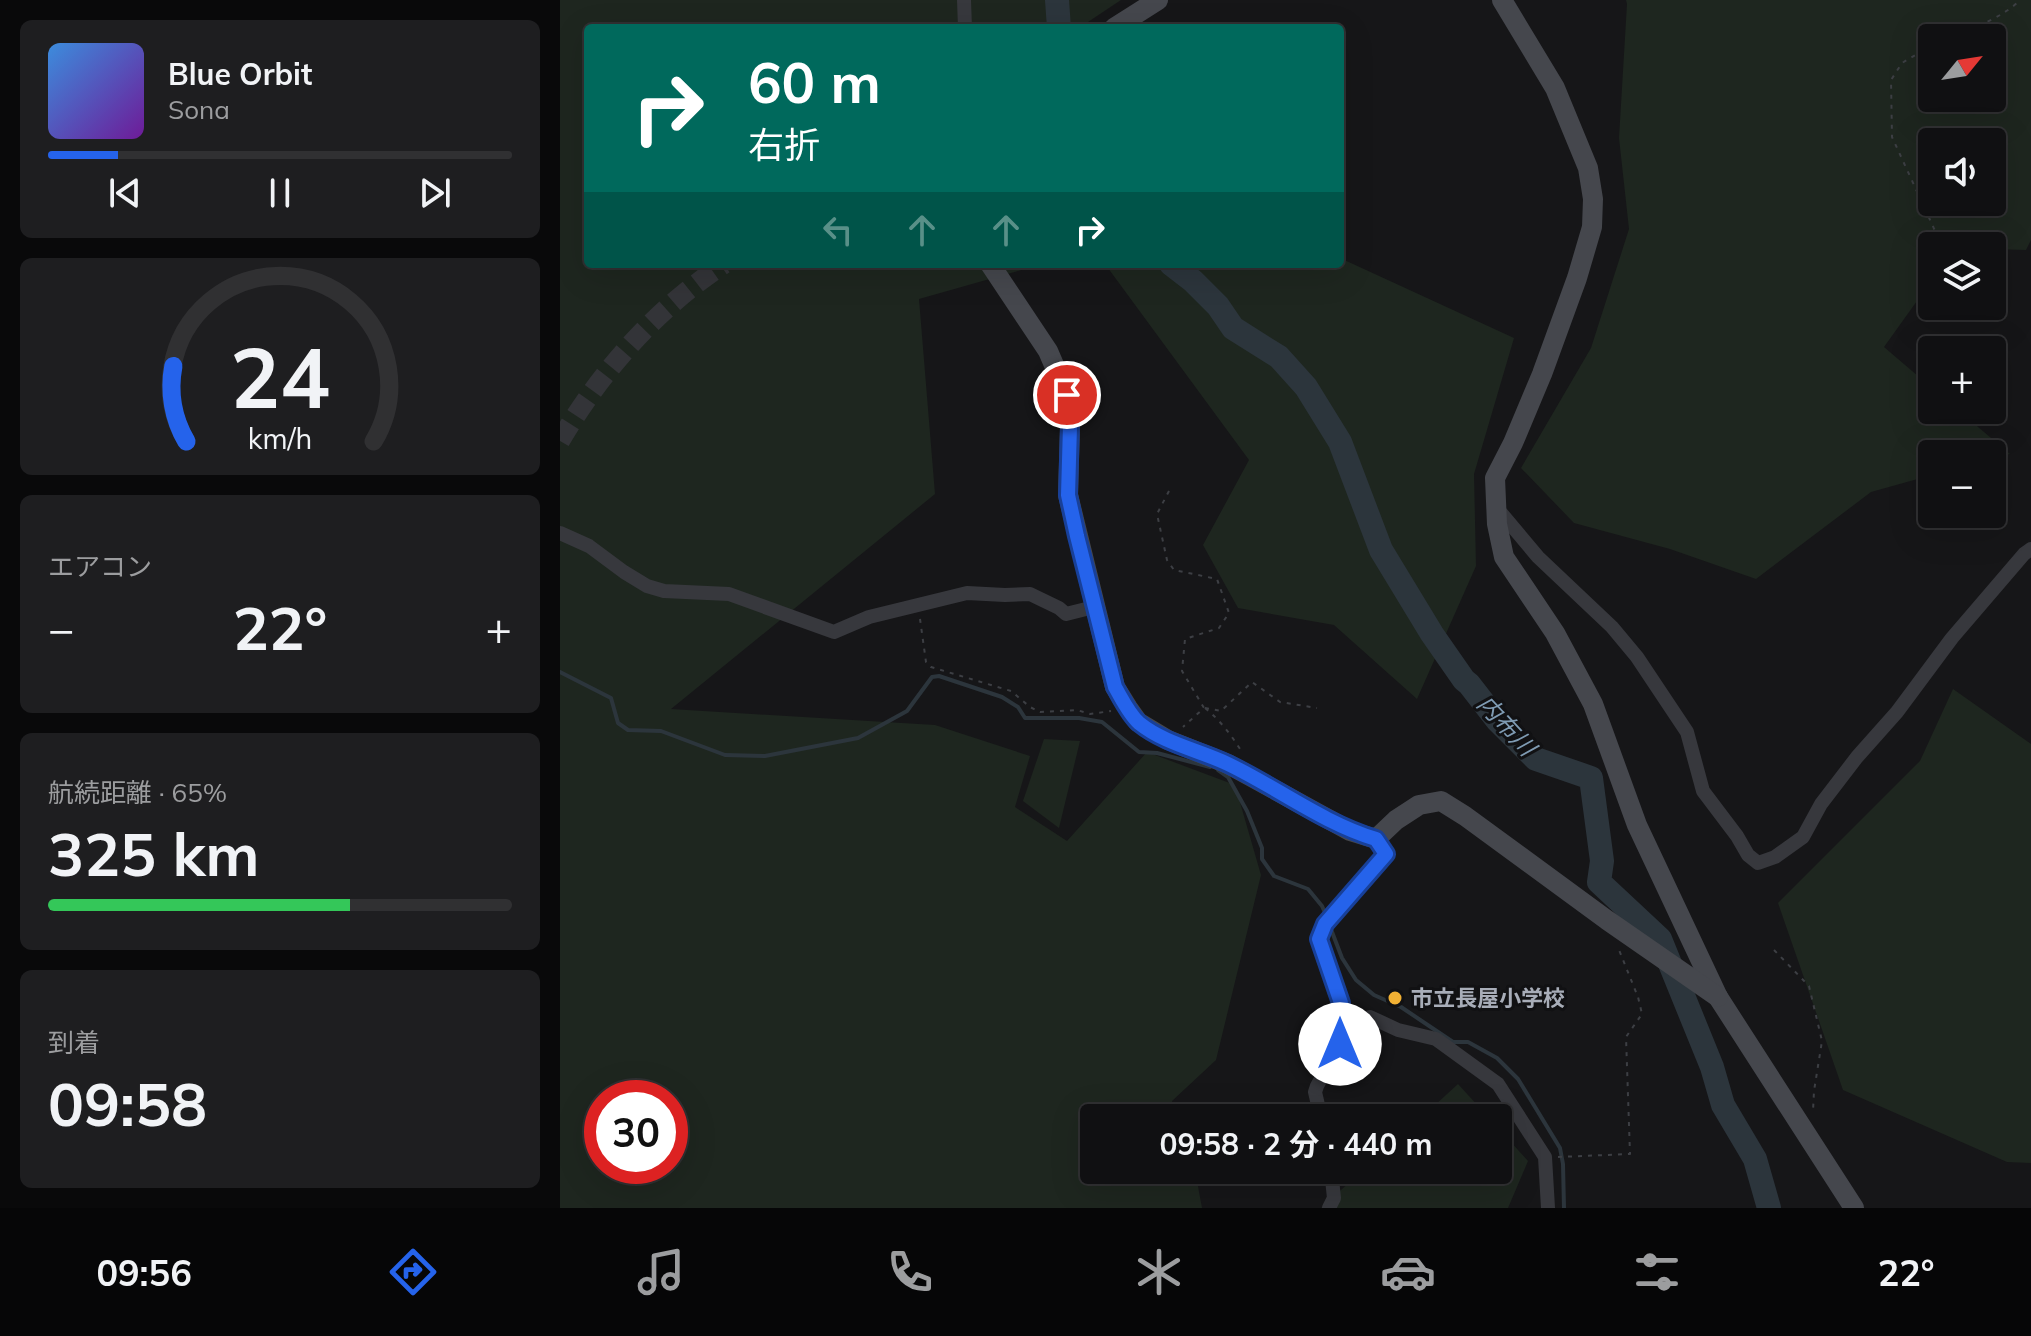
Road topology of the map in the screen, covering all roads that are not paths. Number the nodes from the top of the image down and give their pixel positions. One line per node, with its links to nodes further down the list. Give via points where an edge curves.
1 (964, 0): 4 (street)
2 (1158, 0): 5 (street)
3 (1502, 0): 7 (street, via 1555,88 1588,168 1593,199 1592,227 1577,278 1542,374 1495,478)
4 (965, 24)
5 (1120, 24)
6 (993, 268): 10 (street, via 1048,351 1067,395 1068,495)
7 (1496, 507): 9 (street, via 1637,657 1687,732 1703,791 1758,863 1803,837 1857,757); 12 (street, via 1504,557 1555,633 1593,704 1637,825)
8 (560, 533): 10 (street, via 647,586 729,594 834,632 869,617 967,593 1030,594 1066,614)
9 (2031, 549)
10 (1094, 607): 11 (street, via 1115,687 1138,722 1350,831)
11 (1376, 839): 12 (street, via 1419,805 1441,801); 13 (street, via 1386,854 1325,924 1319,939 1341,1003)
12 (1718, 997): 18 (street)
13 (1342, 1027): 14 (street, via 1340,1044 1315,1092); 17 (street, via 1370,1017 1436,1039 1498,1084 1545,1157)
14 (1318, 1104)
15 (1332, 1184): 16 (street)
16 (1329, 1208)
17 (1548, 1208)
18 (1854, 1208)

